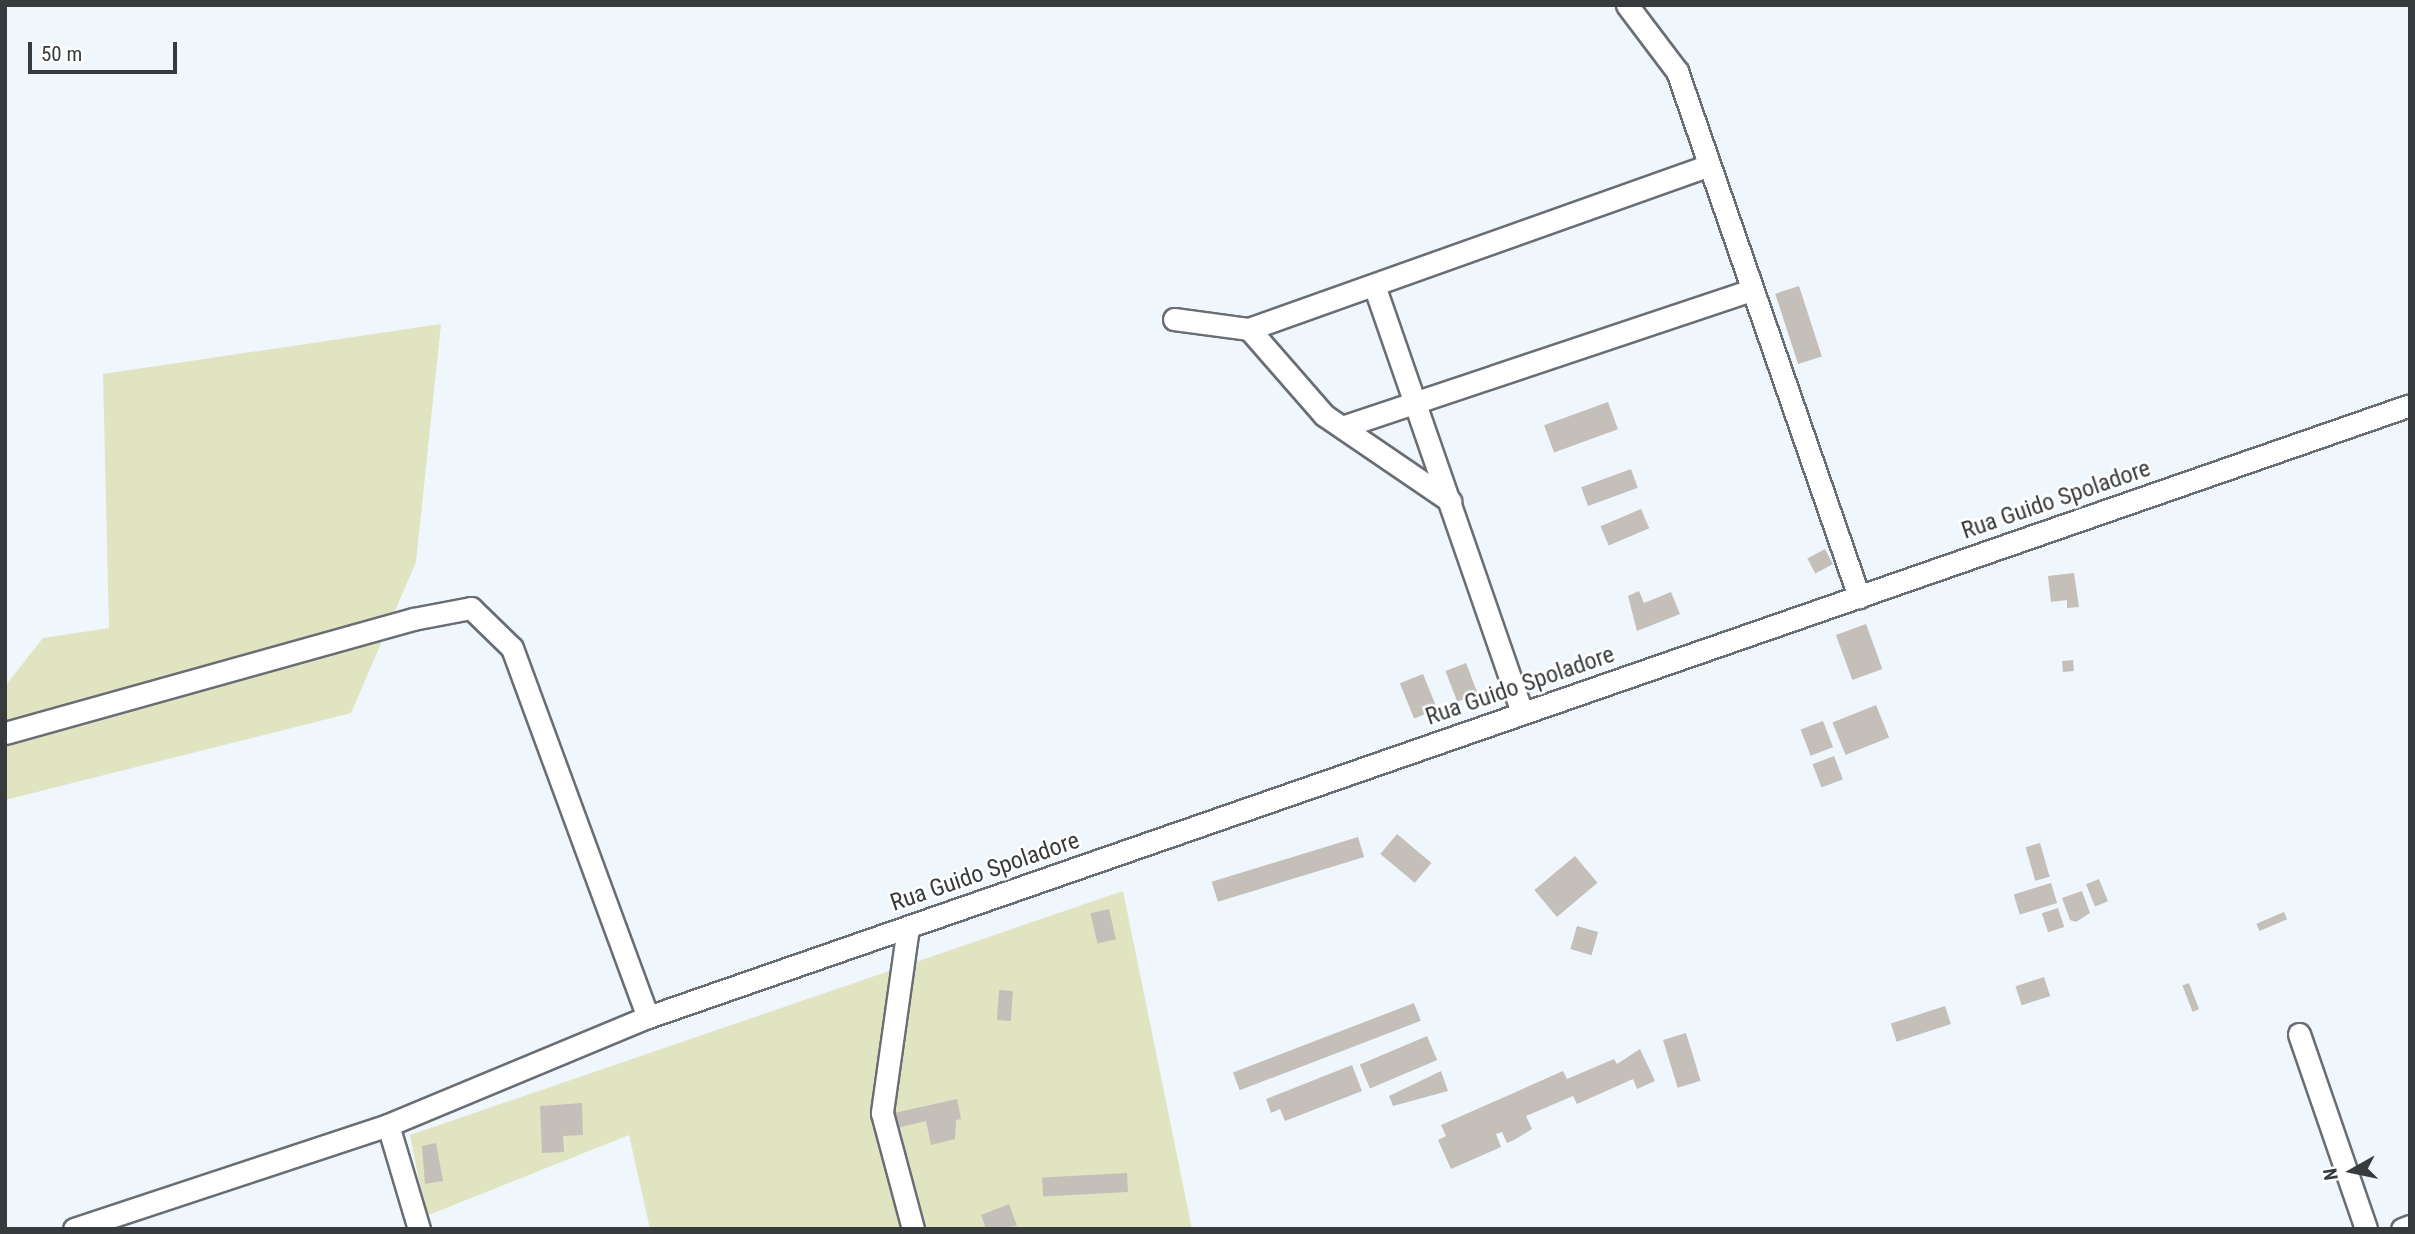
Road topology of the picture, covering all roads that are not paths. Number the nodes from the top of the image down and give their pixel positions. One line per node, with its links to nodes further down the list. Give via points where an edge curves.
1 (1627, 5): 2 (street, via 1677,71)
2 (1709, 165): 3 (street); 4 (street)
3 (1374, 285): 6 (street); 7 (street)
4 (1751, 290): 7 (street); 11 (street)
5 (1174, 319): 6 (street)
6 (1249, 329): 9 (street, via 1324,415)
7 (1416, 402): 9 (street); 10 (street)
8 (2410, 405): 11 (street, Rua Guido Spoladore)
9 (1342, 427): 10 (street)
10 (1450, 501): 12 (street)
11 (1858, 597): 12 (street, Rua Guido Spoladore)
12 (1522, 713): 14 (street, Rua Guido Spoladore)
13 (5, 733): 15 (street, via 413,619 471,608 512,648)
14 (908, 927): 15 (street, Rua Guido Spoladore); 21 (street, via 882,1113)
15 (648, 1017): 17 (street, Rua Guido Spoladore)
16 (2299, 1034): 22 (street)
17 (388, 1125): 19 (street, Rua Guido Spoladore); 20 (street)
18 (2410, 1226): 23 (street)
19 (74, 1229)
20 (419, 1229)
21 (913, 1229)
22 (2366, 1229)
23 (2402, 1229)

